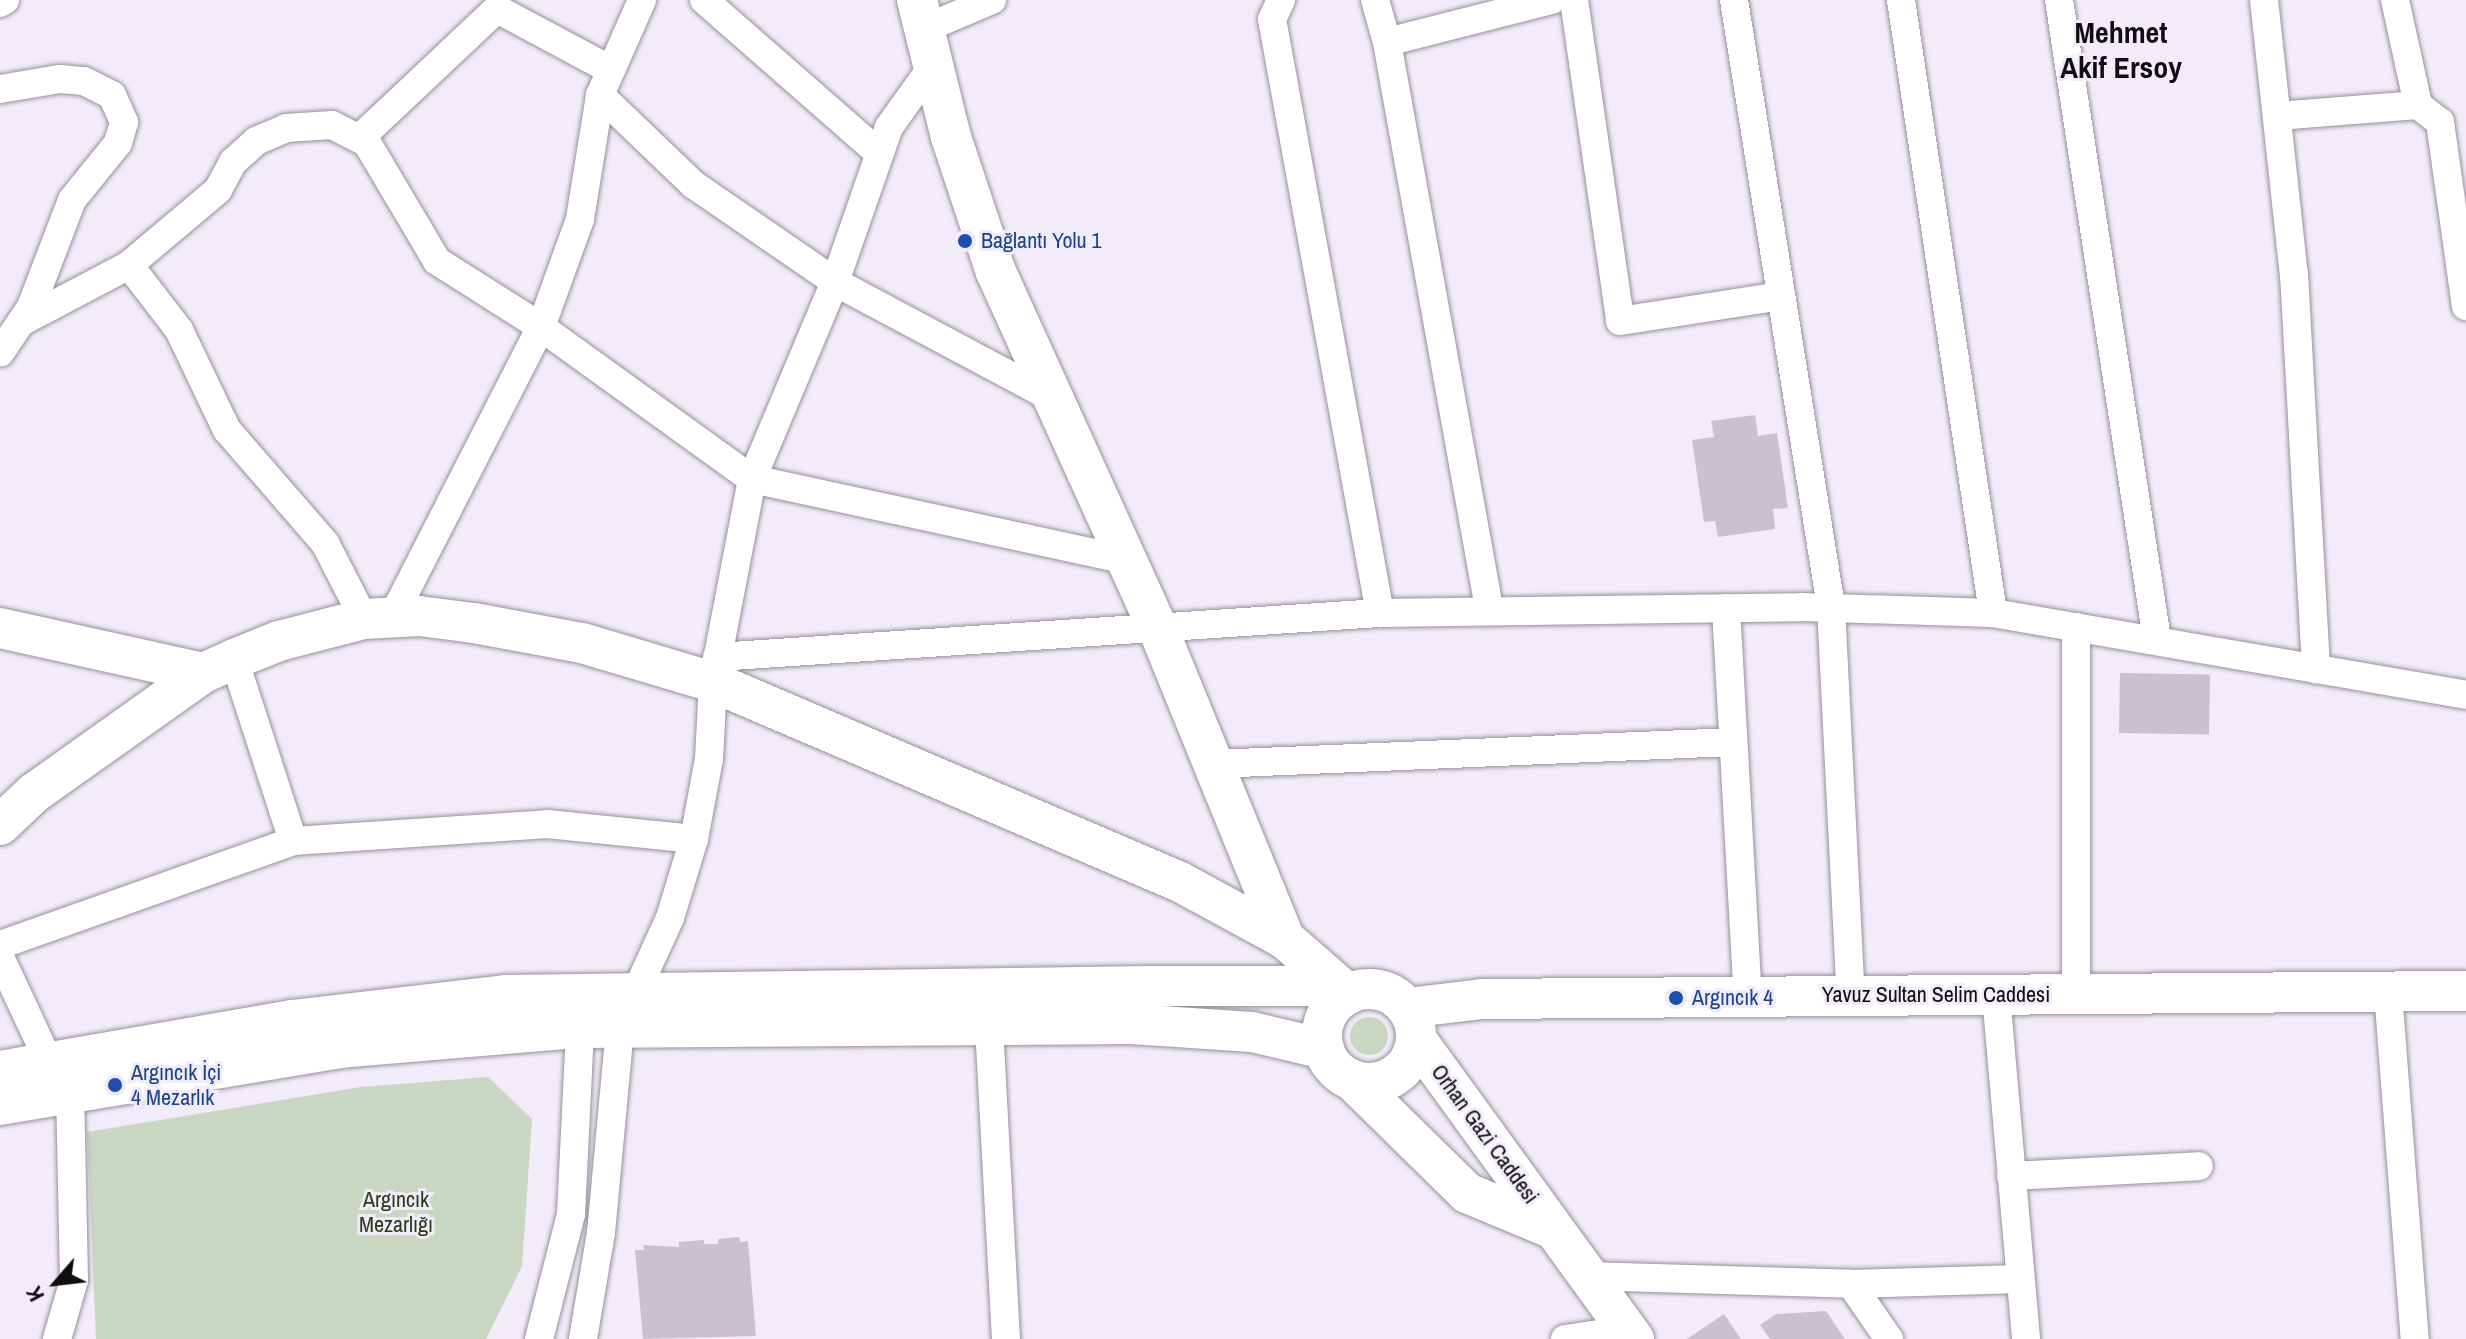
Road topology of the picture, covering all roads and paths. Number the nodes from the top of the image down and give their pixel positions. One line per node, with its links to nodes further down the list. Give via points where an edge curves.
1 (5, 0): 14 (street)
2 (642, 0): 18 (street)
3 (704, 0): 23 (street)
4 (992, 0): 15 (street)
5 (1281, 0): 37 (street, via 1272,19)
6 (1375, 0): 16 (street)
7 (1552, 0): 16 (street)
8 (1574, 0): 26 (street, via 1620,321)
9 (1734, 0): 26 (street)
10 (1901, 0): 38 (street)
11 (2059, 0): 43 (street)
12 (2264, 0): 21 (street)
13 (2395, 0): 20 (street)
14 (0, 3)
15 (920, 14): 17 (street)
16 (1387, 42): 35 (street)
17 (932, 67): 23 (street, via 889,127); 31 (street, via 972,205)
18 (606, 82): 22 (street, via 497,9); 25 (street, via 694,185); 29 (street, via 580,219)
19 (0, 89): 28 (street, via 60,79 84,81 112,95 124,122 118,143 72,200)
20 (2418, 105): 21 (street); 27 (street, via 2440,122)
21 (2277, 116): 45 (street, via 2294,274)
22 (361, 137): 24 (street, via 345,128 317,124 271,133 233,162 218,190); 29 (street, via 437,261)
23 (879, 153): 25 (street)
24 (129, 265): 28 (street); 39 (street, via 179,330 227,430 330,551)
25 (835, 282): 31 (street); 32 (street)
26 (1781, 296): 34 (street)
27 (2466, 306)
28 (21, 322): 30 (street)
29 (541, 327): 32 (street); 39 (street)
30 (0, 353)
31 (1050, 397): 33 (street)
32 (752, 479): 33 (street); 46 (street)
33 (1127, 560): 42 (street)
34 (1831, 607): 36 (street); 38 (street); 61 (street)
35 (1489, 608): 36 (street); 37 (street)
36 (1726, 608): 48 (street)
37 (1380, 613): 42 (street)
38 (1993, 613): 40 (street)
39 (378, 618): 44 (street, via 279,641); 46 (street, via 528,632)
40 (2076, 627): 43 (street); 58 (street)
41 (0, 628): 44 (street)
42 (1159, 631): 46 (street); 49 (street)
43 (2157, 640): 45 (street)
44 (218, 666): 50 (street, via 34,793); 52 (street)
45 (2316, 669): 47 (street)
46 (715, 670): 51 (street, via 709,759); 53 (street, via 1180,882)
47 (2466, 695)
48 (1733, 742): 49 (street); 62 (street)
49 (1214, 764): 53 (street)
50 (0, 825)
51 (694, 839): 52 (street, via 547,824); 63 (street, via 670,918)
52 (293, 841): 54 (street)
53 (1285, 939): 60 (street)
54 (0, 945)
55 (0, 957): 69 (street)
56 (2466, 991): 57 (street, Yavuz Sultan Selim Caddesi)
57 (2388, 992): 58 (street, Yavuz Sultan Selim Caddesi); 86 (street)
58 (2076, 994): 59 (street, Yavuz Sultan Selim Caddesi)
59 (1996, 995): 61 (street, Yavuz Sultan Selim Caddesi); 73 (street)
60 (1345, 996): 63 (street, via 1319,986); 65 (street, via 1380,990); 67 (street, via 1324,1025)
61 (1851, 996): 62 (street, Yavuz Sultan Selim Caddesi)
62 (1748, 997): 65 (street, Yavuz Sultan Selim Caddesi, via 1482,999)
63 (628, 1010): 64 (street); 66 (street); 81 (street)
64 (582, 1011): 69 (street, via 505,995 374,1008); 80 (street, via 571,1214)
65 (1412, 1023): 70 (street, via 1409,1062 1391,1079); 74 (street, Orhan Gazi Caddesi)
66 (989, 1026): 67 (street, via 1204,1026); 82 (street)
67 (1324, 1049): 70 (street, via 1337,1071)
68 (0, 1071): 69 (street)
69 (60, 1077): 71 (street); 79 (street, via 74,1280)
70 (1351, 1079): 74 (street, Orhan Gazi Caddesi, via 1467,1193)
71 (0, 1105)
72 (2199, 1166): 73 (street)
73 (2011, 1176): 76 (street)
74 (1553, 1229): 75 (street, Orhan Gazi Caddesi)
75 (1586, 1276): 77 (street); 78 (street, Orhan Gazi Caddesi)
76 (2020, 1279): 77 (street); 85 (street)
77 (1851, 1284): 84 (street)
78 (1630, 1334): 83 (street)
79 (57, 1339)
80 (539, 1339)
81 (583, 1339)
82 (1006, 1339)
83 (1565, 1339)
84 (1889, 1339)
85 (2026, 1339)
86 (2415, 1339)

